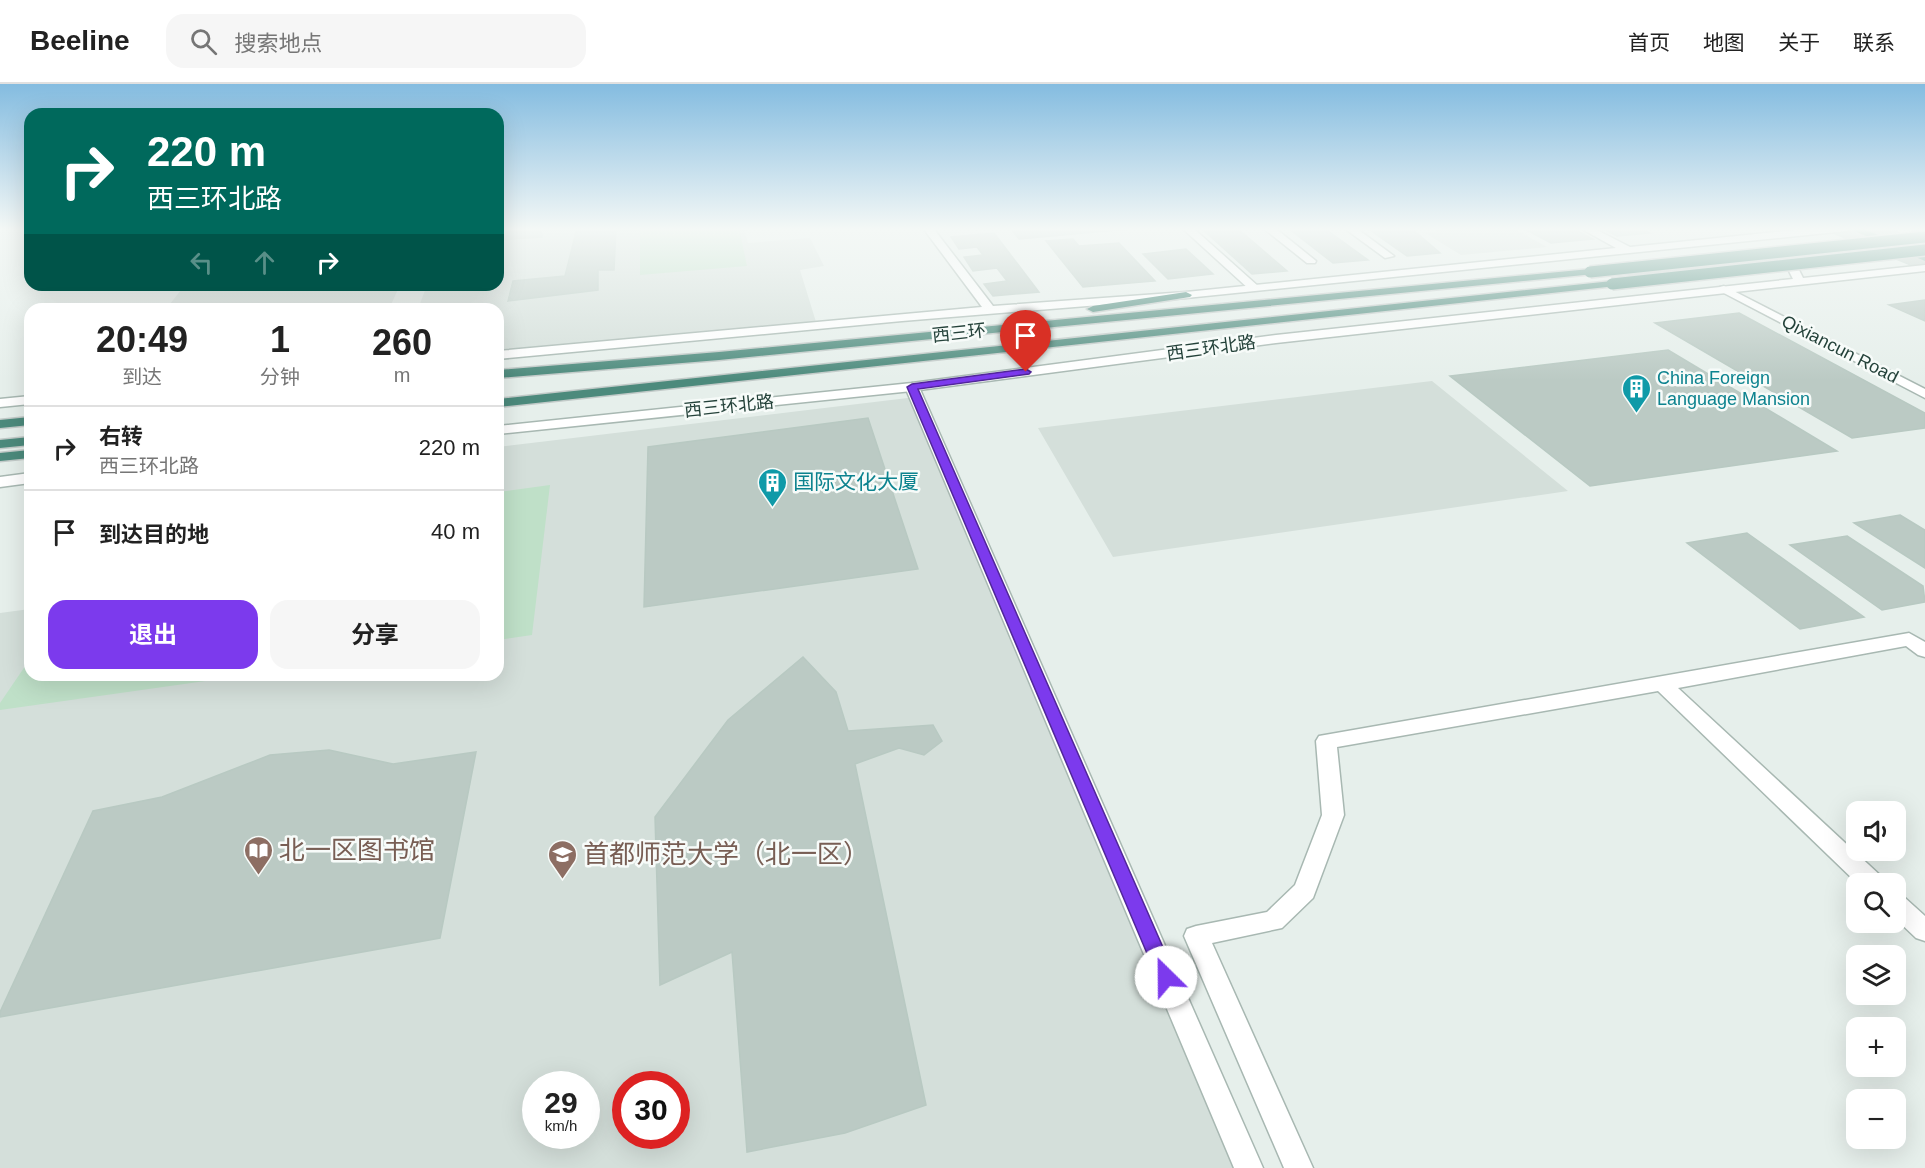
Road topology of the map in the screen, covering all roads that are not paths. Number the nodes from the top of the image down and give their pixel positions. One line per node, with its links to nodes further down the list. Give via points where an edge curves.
1 (966, 279): 13 (street)
2 (1243, 279): 10 (street)
3 (1347, 279): 10 (street)
4 (1521, 279): 14 (highway, 西三环, bridge)
5 (1654, 279): 18 (highway, 西三环, bridge)
6 (1755, 279): 9 (street)
7 (1828, 279): 8 (street, 西三环北路)
8 (1799, 281): 9 (street, 西三环北路)
9 (1766, 284): 11 (street, 西三环北路)
10 (1254, 288): 12 (street)
11 (1724, 289): 20 (street, 西三环北路, via 1276,339); 22 (street, Qixiancun Road)
12 (1186, 295): 13 (street); 14 (highway)
13 (989, 309): 15 (street)
14 (879, 340): 16 (highway, 西三环)
15 (504, 354)
16 (719, 356): 17 (highway, 西三环); 19 (highway)
17 (504, 374)
18 (724, 378): 21 (highway); 24 (highway, 西三环)
19 (504, 383)
20 (912, 387): 28 (street, 西三环北路); 42 (street)
21 (504, 394)
22 (1925, 394)
23 (24, 401): 25 (street)
24 (504, 402)
25 (0, 403)
26 (24, 422): 27 (highway)
27 (0, 424)
28 (504, 429)
29 (24, 434): 30 (highway)
30 (0, 436)
31 (24, 442): 32 (highway)
32 (0, 444)
33 (24, 455): 34 (highway)
34 (0, 457)
35 (24, 479): 36 (street)
36 (0, 482)
37 (1925, 651): 38 (street, via 1909,639)
38 (1662, 684): 39 (street); 43 (street, via 1326,741 1333,815 1305,891 1274,921 1196,936)
39 (1862, 873)
40 (1906, 913): 41 (street)
41 (1925, 931)
42 (1249, 1168)
43 (1299, 1168)

